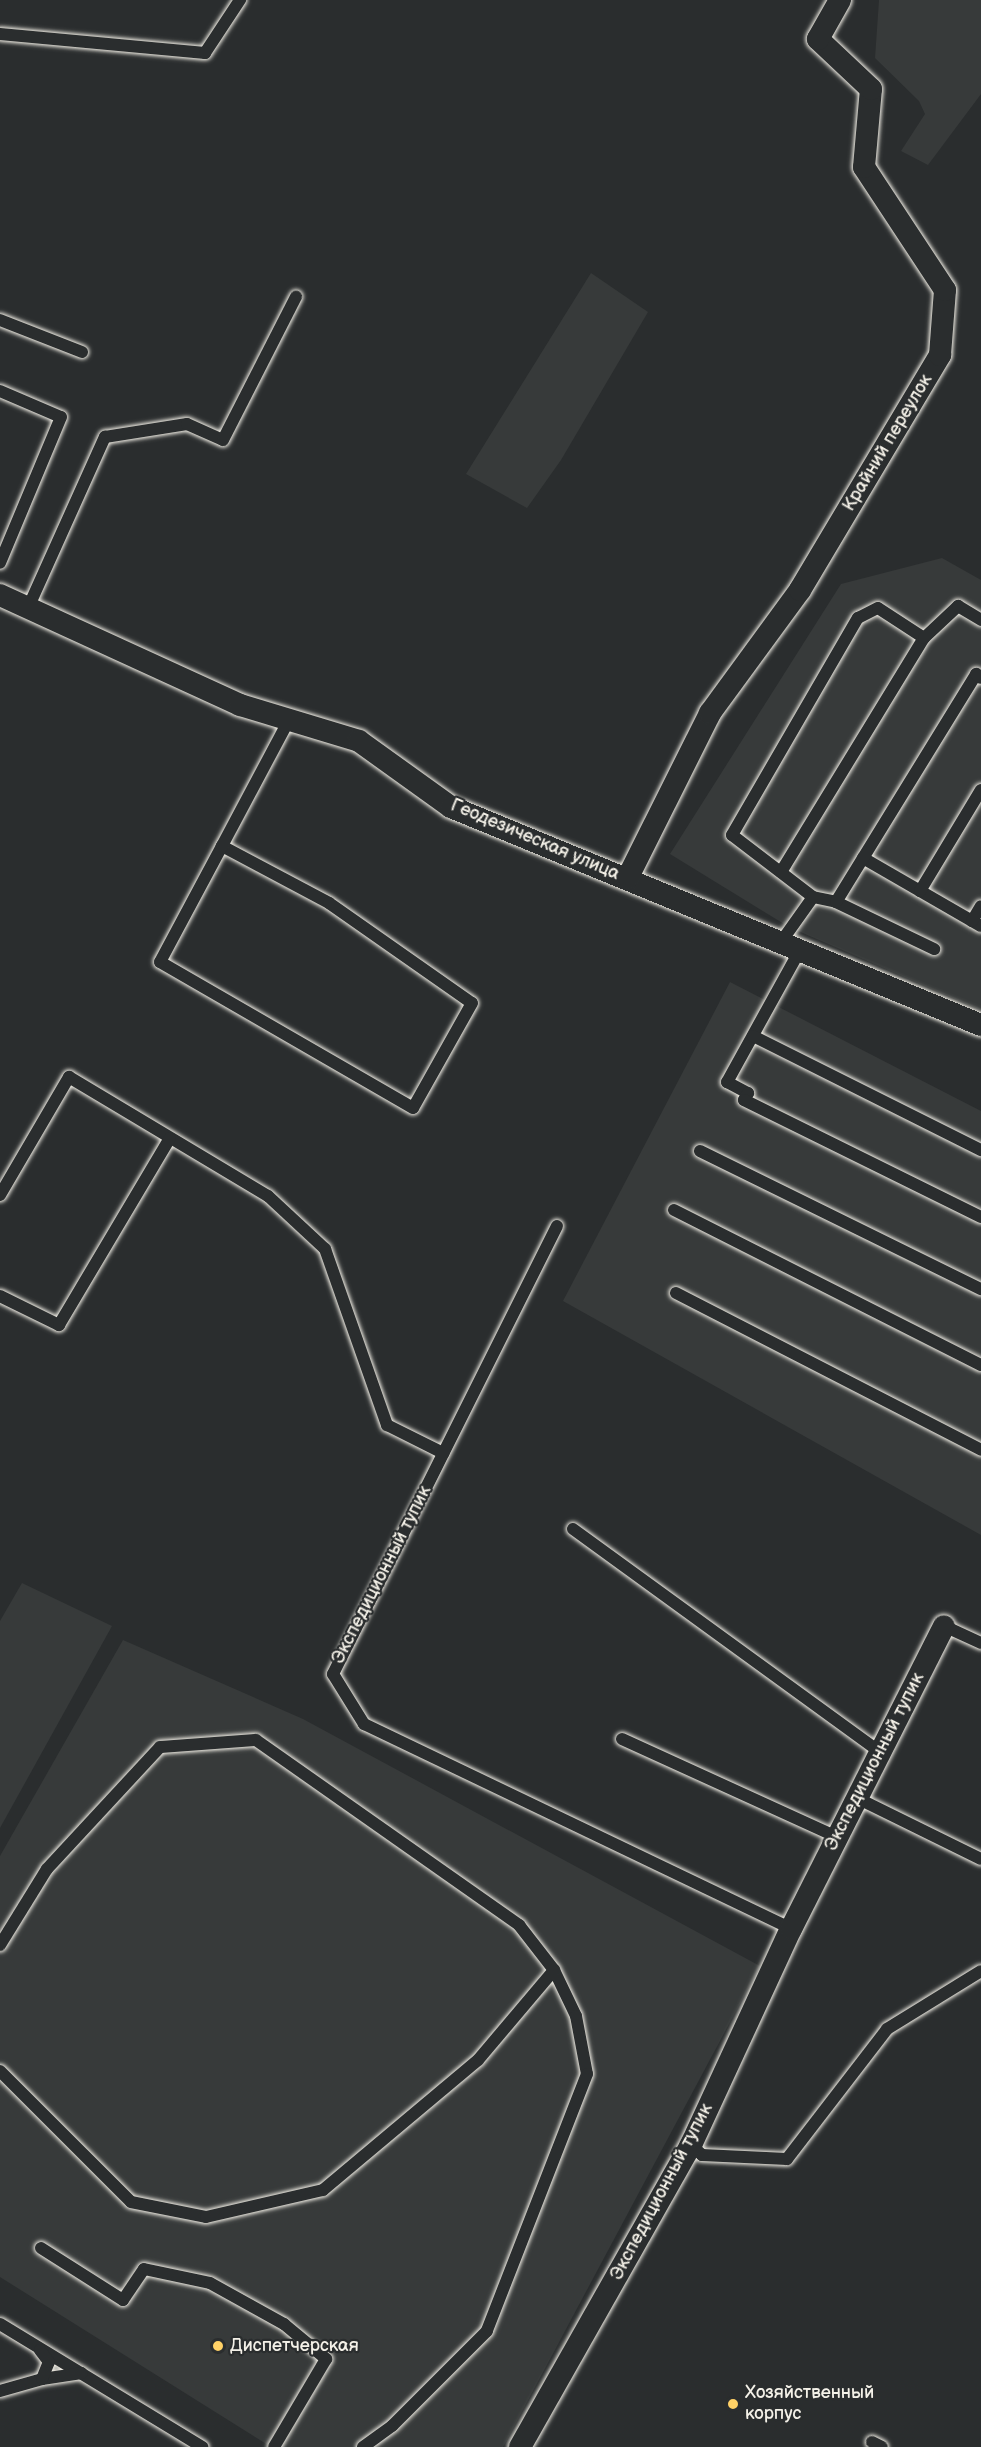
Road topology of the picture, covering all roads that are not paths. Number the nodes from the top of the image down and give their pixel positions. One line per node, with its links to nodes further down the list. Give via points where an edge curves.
1 (240, 0): 3 (lane, via 205,52)
2 (840, 0): 19 (street, Крайний переулок, via 818,39 871,89 864,166 945,290 940,355 800,590 710,713)
3 (0, 34)
4 (296, 297): 10 (lane, via 223,440 187,424 105,437)
5 (0, 320): 6 (lane)
6 (82, 352)
7 (0, 391): 8 (lane, via 61,417)
8 (0, 563)
9 (0, 595): 10 (street, Геодезическая улица)
10 (28, 608): 14 (street, Геодезическая улица, via 240,705)
11 (981, 620): 12 (lane, via 958,606)
12 (924, 638): 18 (lane); 18 (lane, via 878,608 858,618 732,835)
13 (981, 678): 17 (lane, via 976,674)
14 (290, 720): 16 (lane); 19 (street, Геодезическая улица, via 359,741 452,807)
15 (981, 790): 20 (lane)
16 (222, 846): 16 (lane, via 160,962 413,1108 472,1003 329,903)
17 (863, 858): 20 (lane); 22 (lane)
18 (781, 872): 21 (lane)
19 (627, 879): 25 (street, Геодезическая улица)
20 (920, 891): 24 (lane)
21 (813, 897): 22 (lane); 25 (lane)
22 (836, 902): 26 (lane)
23 (981, 906): 24 (lane)
24 (976, 924)
25 (790, 946): 27 (street, Геодезическая улица); 28 (lane)
26 (934, 949)
27 (981, 1025)
28 (753, 1036): 30 (lane); 34 (lane, via 728,1082 748,1093 744,1100)
29 (170, 1138): 32 (lane, via 69,1077); 38 (lane, via 59,1325); 41 (lane, via 268,1196 325,1249 387,1425)
30 (981, 1150)
31 (700, 1151): 36 (lane)
32 (0, 1195)
33 (674, 1210): 39 (lane)
34 (981, 1217)
35 (557, 1226): 41 (lane, Экспедиционный тупик)
36 (981, 1289)
37 (676, 1293): 40 (lane)
38 (0, 1296)
39 (981, 1365)
40 (981, 1450)
41 (443, 1453): 50 (lane, Экспедиционный тупик, via 333,1674 364,1724)
42 (573, 1529): 46 (lane)
43 (944, 1626): 44 (lane); 46 (street, Экспедиционный тупик)
44 (981, 1643)
45 (622, 1739): 48 (lane)
46 (880, 1752): 47 (street, Экспедиционный тупик)
47 (857, 1798): 48 (street, Экспедиционный тупик); 49 (lane)
48 (837, 1838): 50 (street, Экспедиционный тупик)
49 (981, 1859)
50 (791, 1929): 55 (street, Экспедиционный тупик)
51 (0, 1945): 52 (lane, via 47,1869 160,1747 256,1740 519,1925)
52 (554, 1970): 54 (lane, via 478,2060 323,2190 206,2217 131,2202); 64 (lane, via 576,2016 587,2074 487,2331 392,2426)
53 (981, 1971): 55 (lane, via 887,2029 787,2159 702,2155)
54 (0, 2071)
55 (691, 2145): 65 (street, Экспедиционный тупик)
56 (41, 2248): 63 (lane, via 123,2300 144,2270 210,2283 284,2324 326,2359)
57 (0, 2324): 58 (lane)
58 (37, 2346): 59 (lane); 60 (lane, via 49,2362)
59 (82, 2373): 60 (lane); 62 (lane)
60 (42, 2379): 61 (lane)
61 (0, 2391)
62 (202, 2447)
63 (274, 2447)
64 (363, 2447)
65 (520, 2447)

